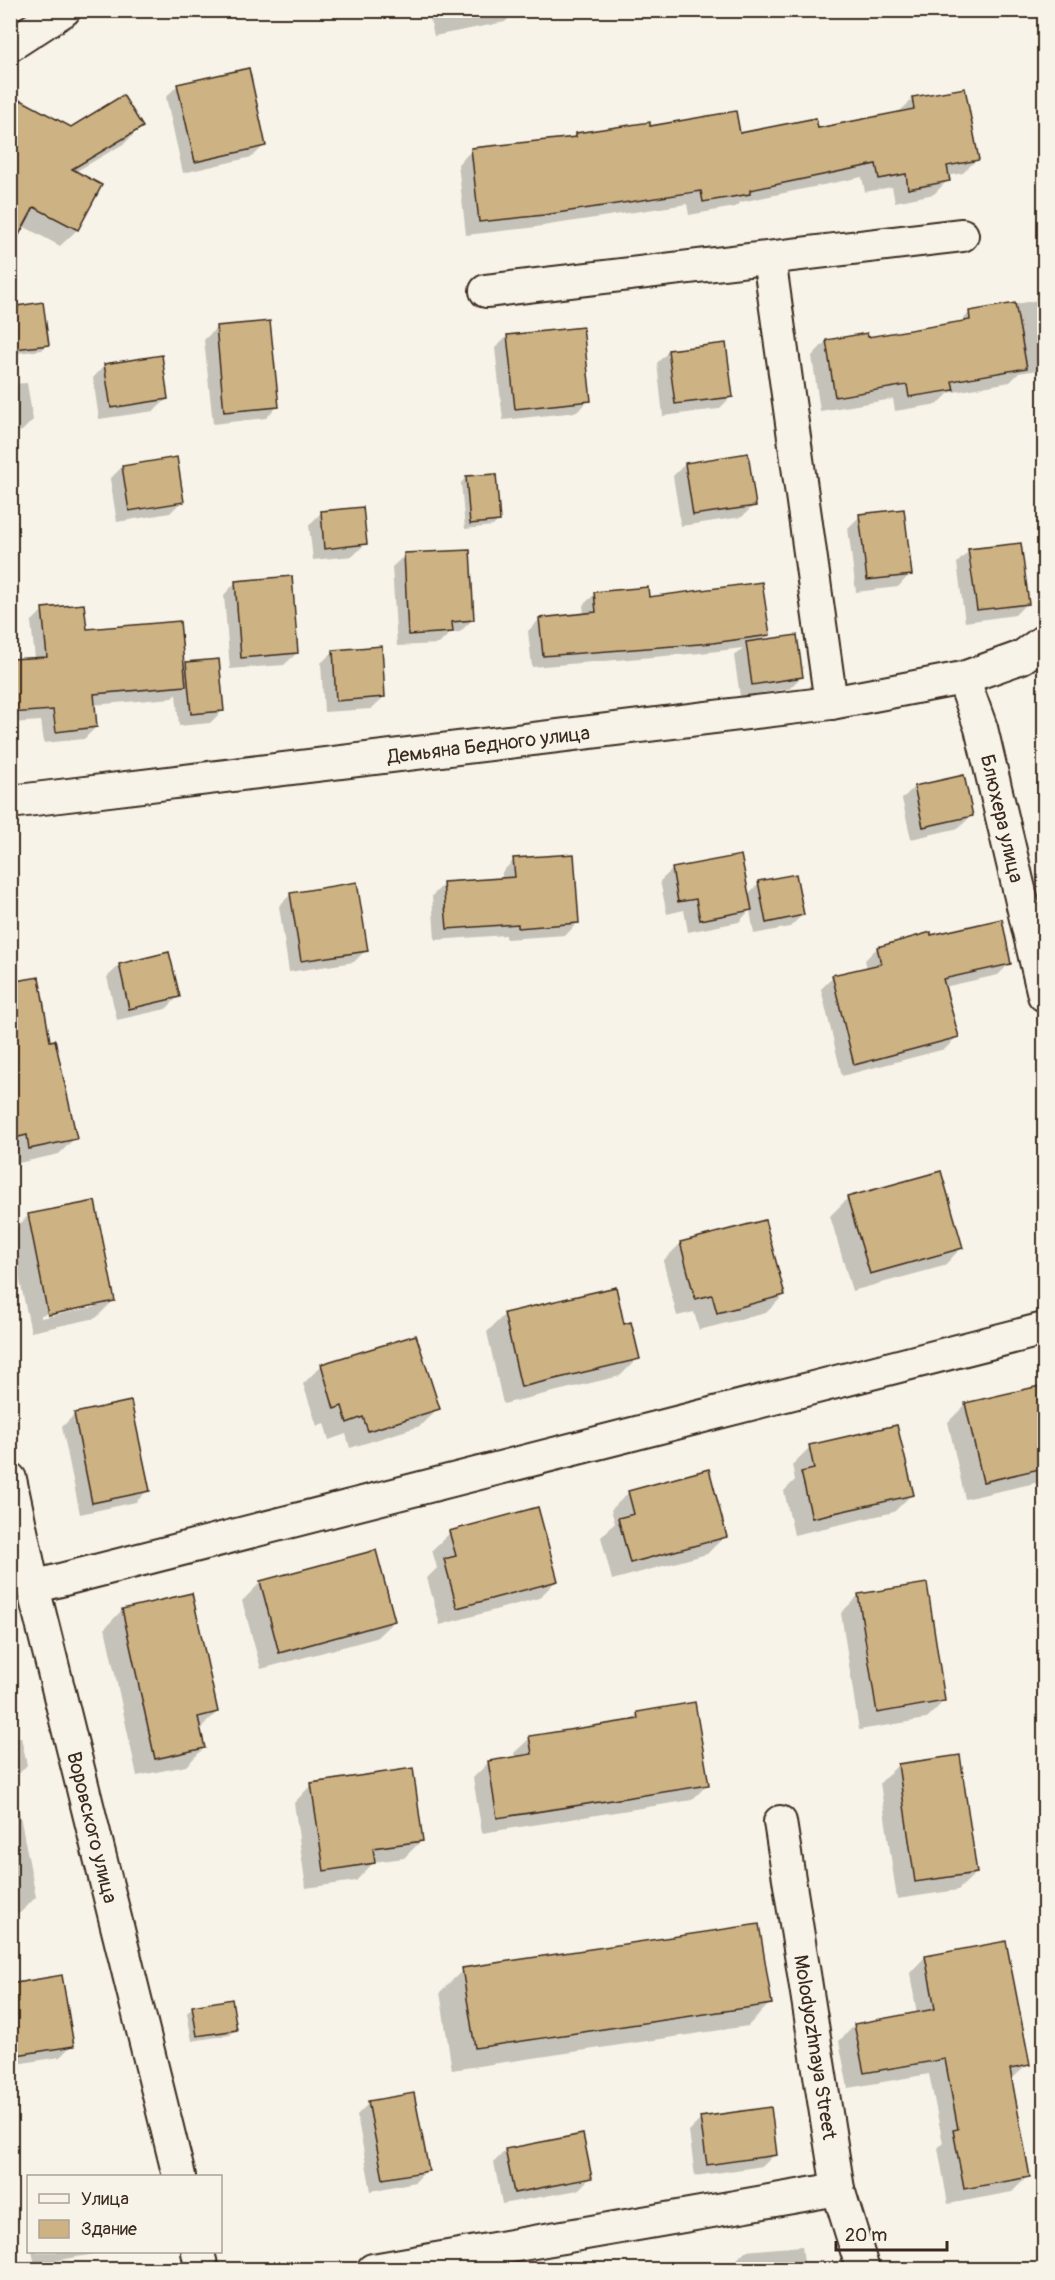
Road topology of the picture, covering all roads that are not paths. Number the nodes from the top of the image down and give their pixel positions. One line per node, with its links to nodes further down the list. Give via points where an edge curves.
1 (64, 10): 2 (street)
2 (10, 45)
3 (962, 235): 4 (street)
4 (769, 258): 5 (street); 8 (street)
5 (486, 291)
6 (1044, 641): 7 (street, Демьяна Бедного улица, via 1022,657)
7 (963, 678): 8 (street, Демьяна Бедного улица); 10 (street, Блюхера улица, via 981,728)
8 (831, 703): 9 (street, Демьяна Бедного улица)
9 (10, 802)
10 (1044, 995)
11 (1044, 1329): 13 (street)
12 (10, 1479): 13 (street, Воровского улица)
13 (33, 1587): 15 (street, Воровского улица)
14 (780, 1822): 16 (street, Molodyozhnaya Street)
15 (179, 2175)
16 (838, 2188): 19 (street); 20 (street, Molodyozhnaya Street)
17 (198, 2253): 18 (street)
18 (202, 2270)
19 (373, 2270)
20 (863, 2270)

